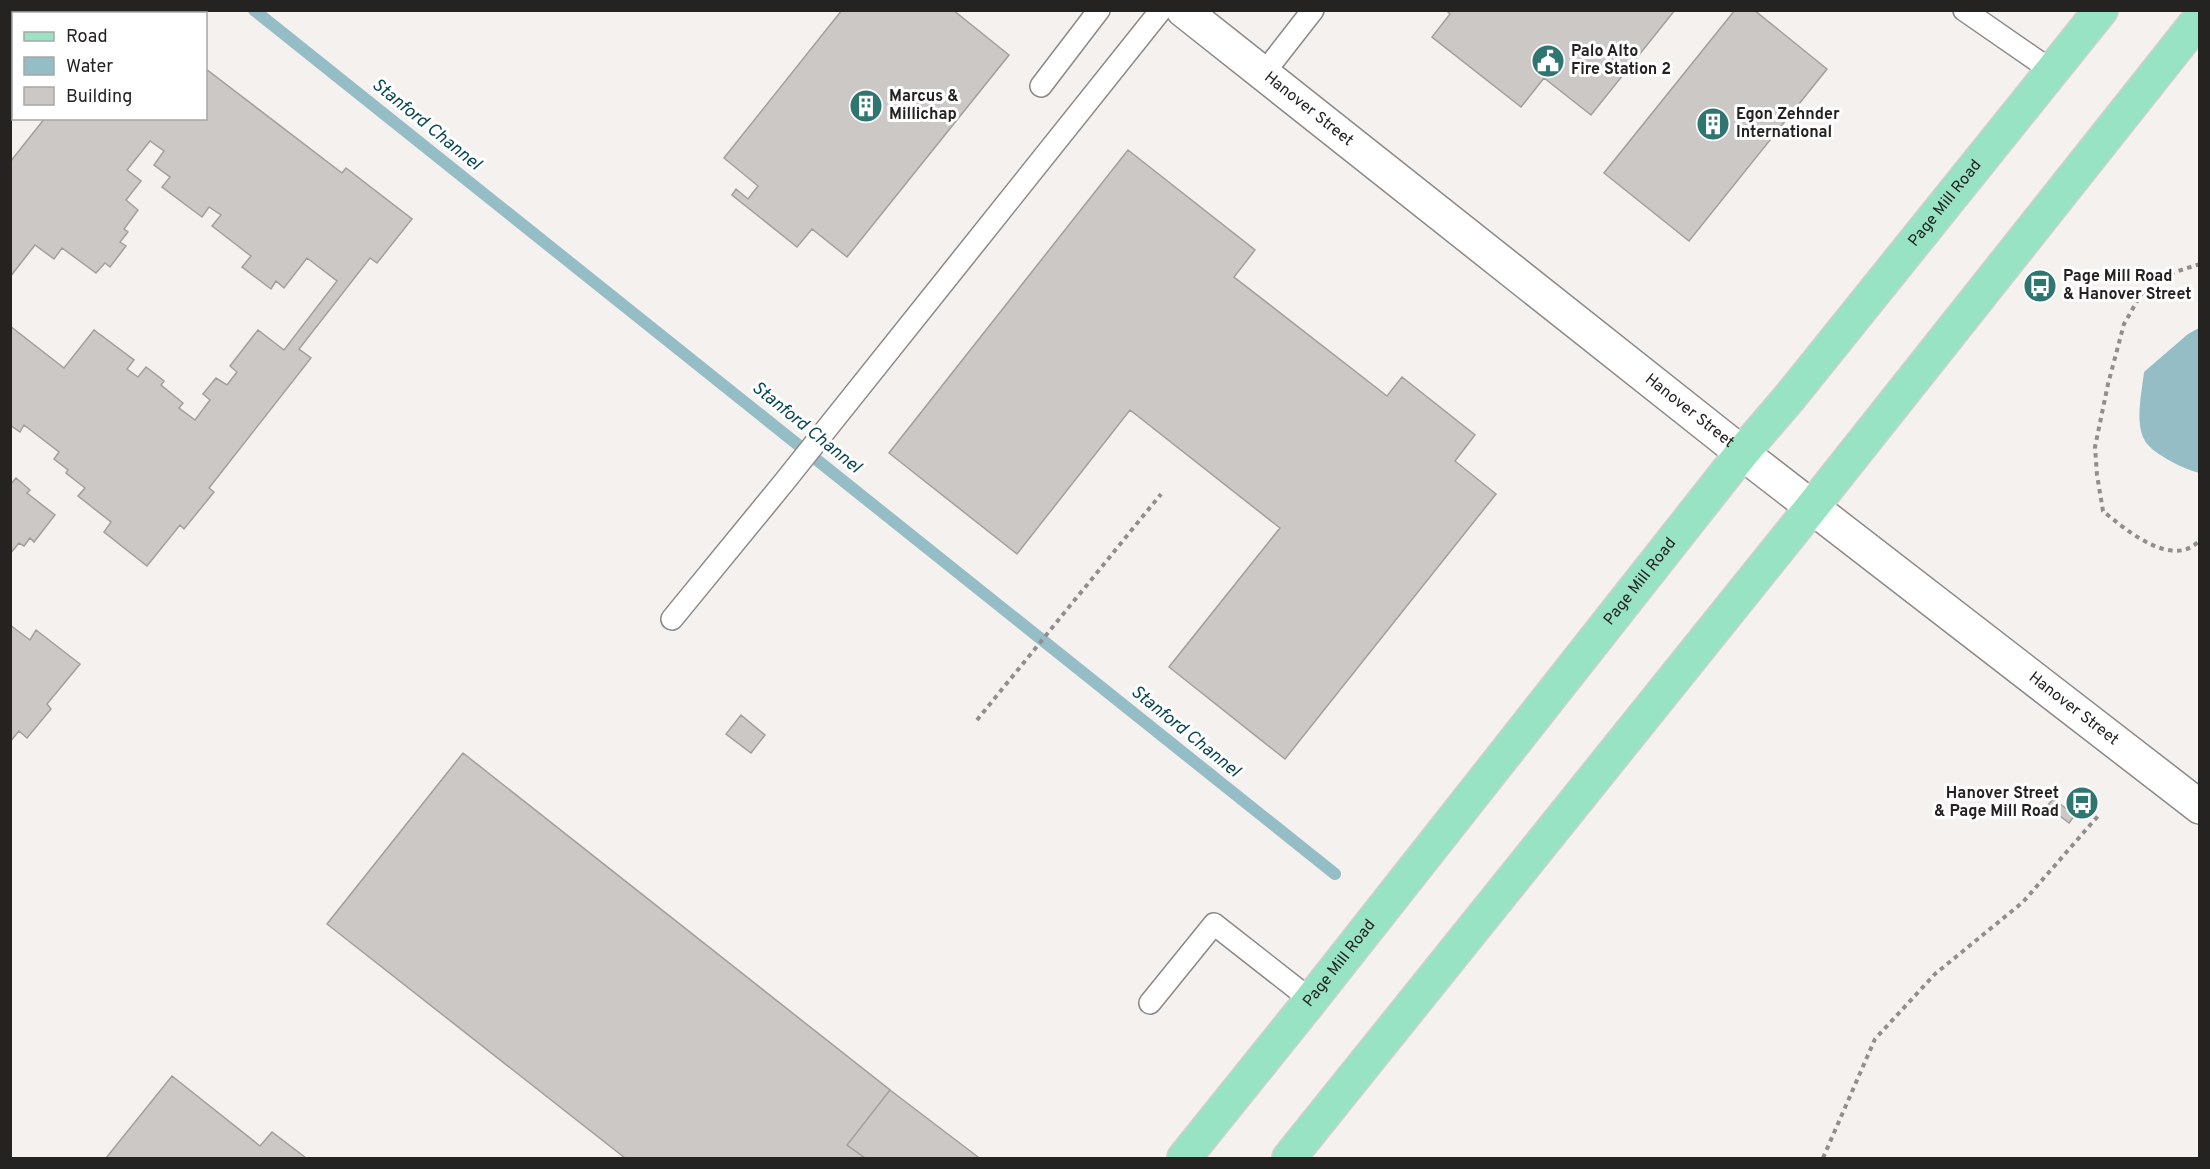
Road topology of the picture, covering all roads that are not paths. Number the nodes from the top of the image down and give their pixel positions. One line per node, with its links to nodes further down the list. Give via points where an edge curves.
1 (1099, 10): 10 (lane)
2 (1161, 10): 13 (lane)
3 (1183, 10): 9 (street, Hanover Street)
4 (1313, 10): 9 (lane)
5 (1964, 10): 8 (lane)
6 (2101, 10): 8 (main road, Page Mill Road)
7 (2199, 18): 12 (main road)
8 (2052, 71): 11 (main road, Page Mill Road)
9 (1263, 74): 11 (street, Hanover Street)
10 (1041, 86)
11 (1742, 453): 12 (street, Hanover Street); 15 (main road, Page Mill Road)
12 (1812, 507): 14 (street, Hanover Street); 18 (main road)
13 (672, 619)
14 (2199, 807)
15 (1311, 1000): 16 (lane, via 1214,924); 17 (main road, Page Mill Road)
16 (1150, 1003)
17 (1184, 1158)
18 (1289, 1158)

